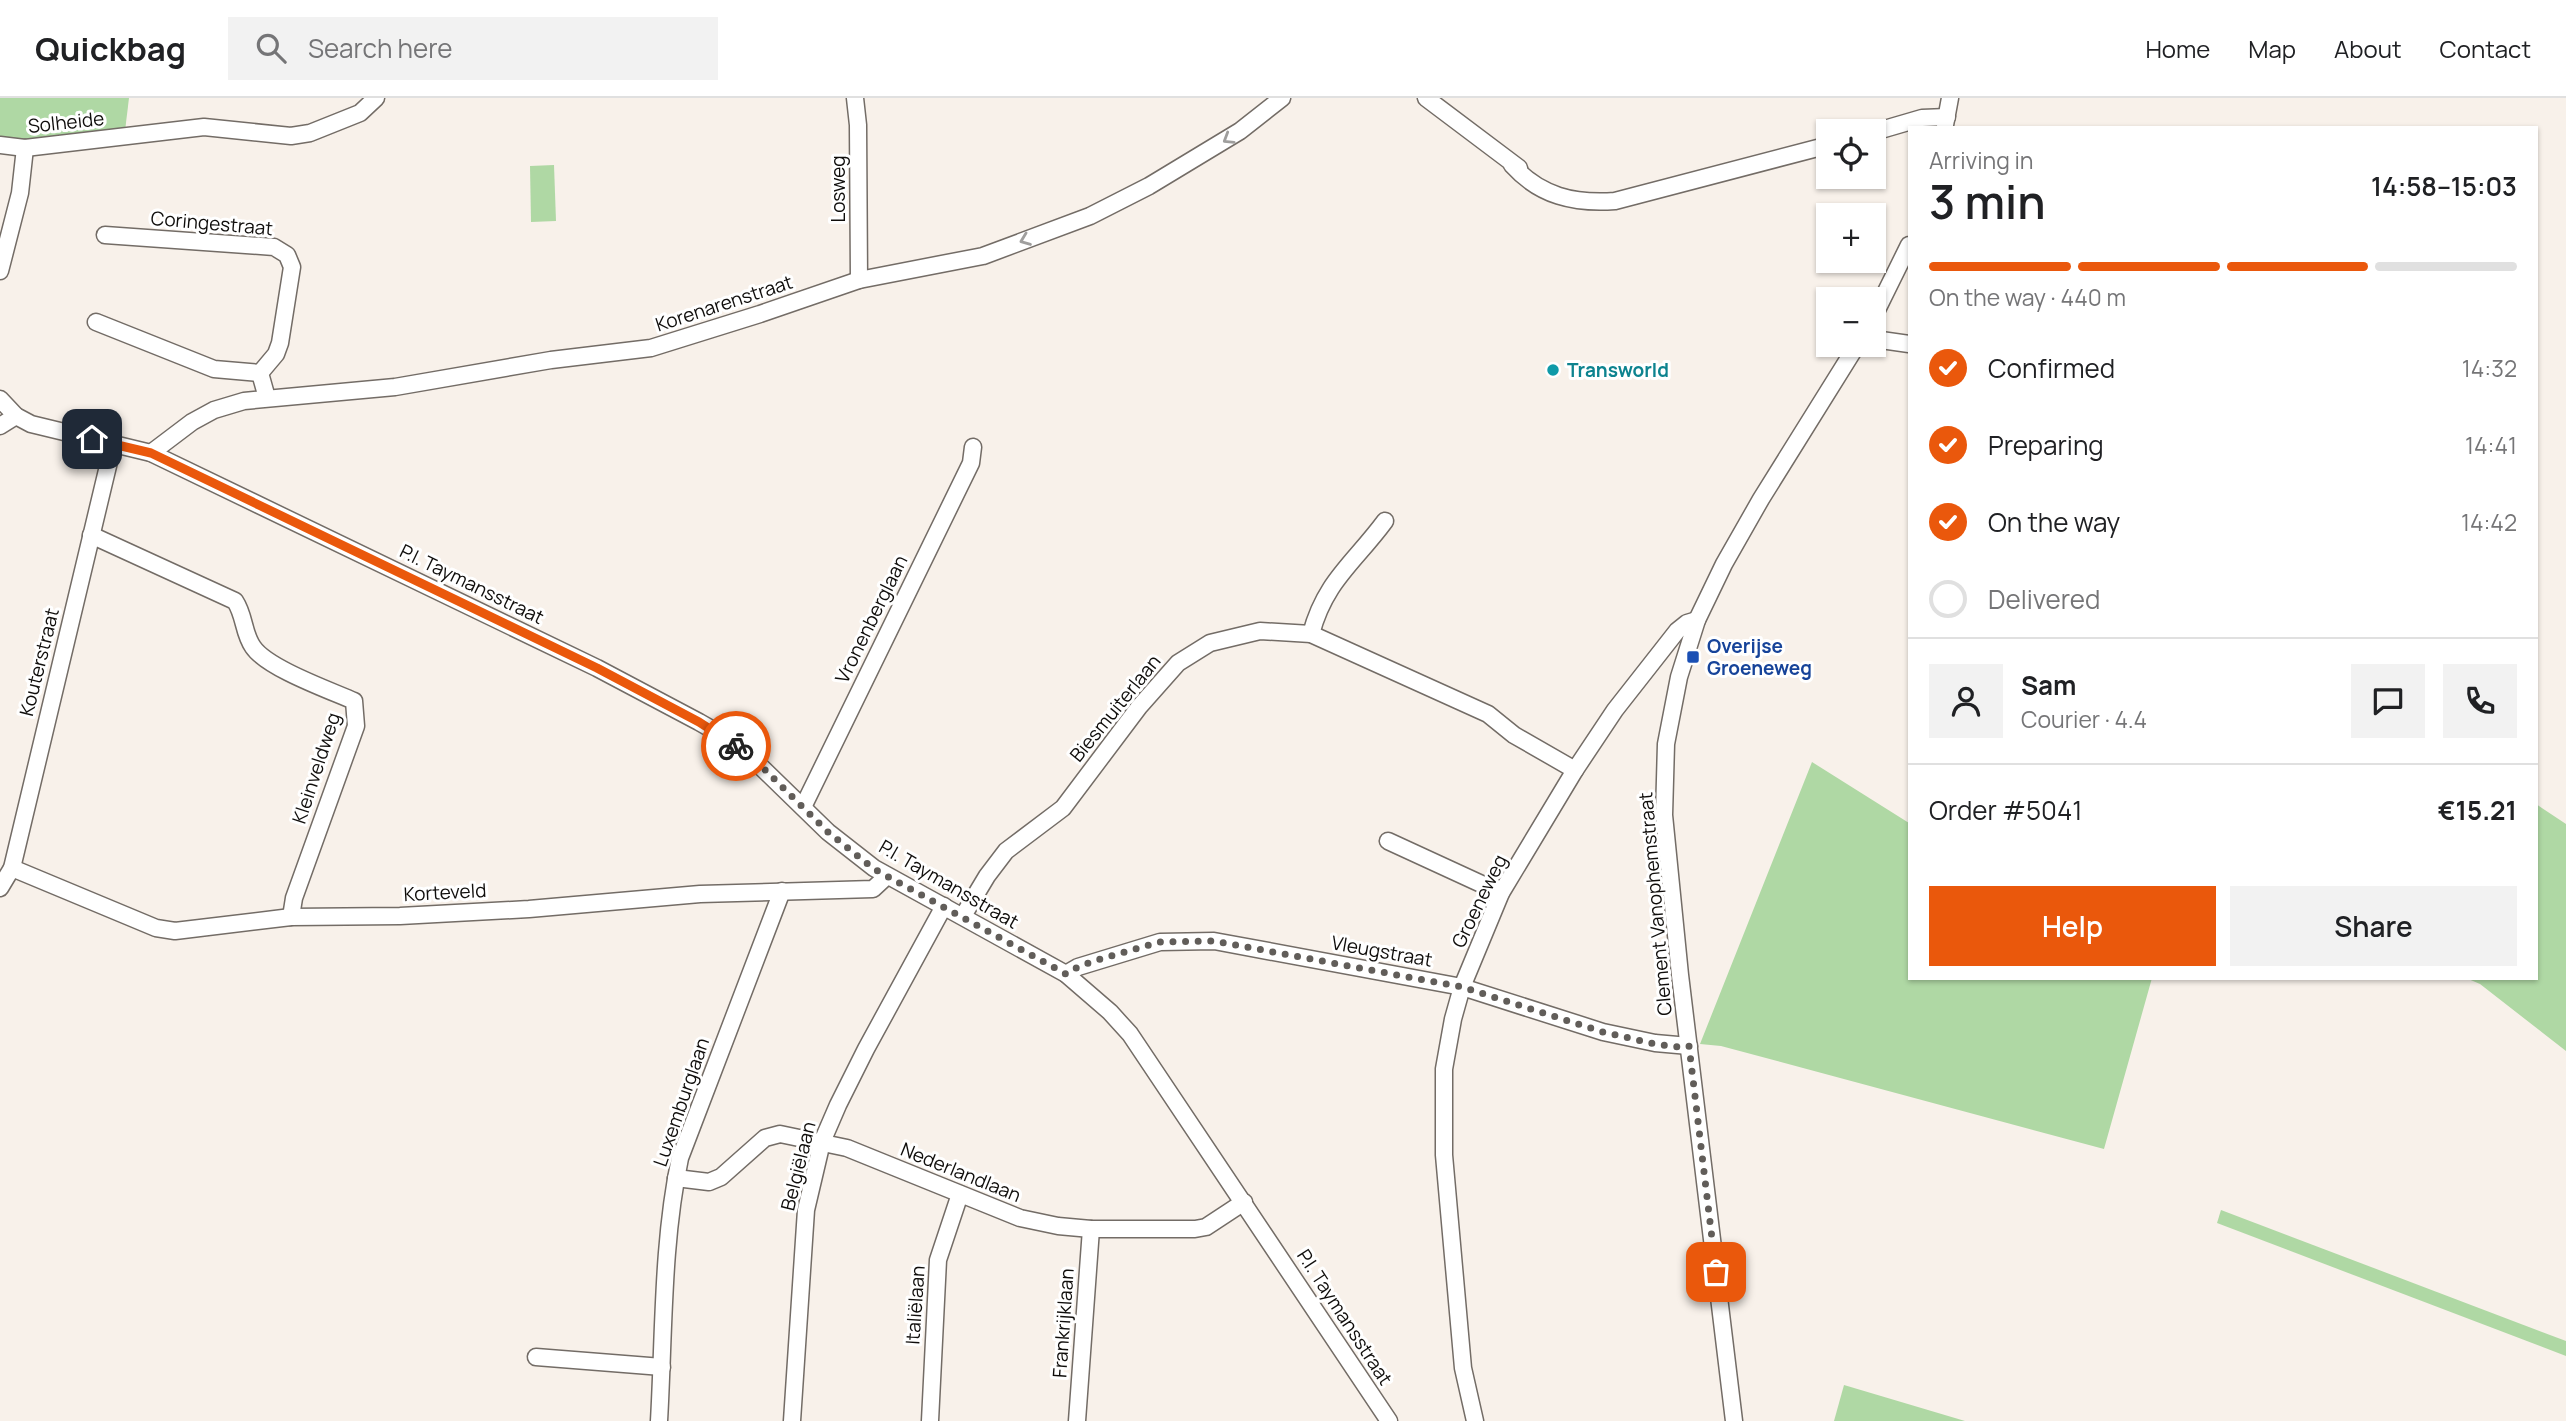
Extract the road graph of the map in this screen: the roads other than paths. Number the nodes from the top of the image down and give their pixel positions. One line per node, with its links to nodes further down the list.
1 (376, 98): 9 (street, Solheide)
2 (855, 98): 14 (street, Losweg)
3 (1282, 98): 14 (street, Korenarenstraat, one-way to 14)
4 (1426, 98): 10 (street)
5 (1950, 98): 6 (street)
6 (1946, 123): 7 (street)
7 (1886, 128)
8 (0, 145): 9 (street, Solheide)
9 (25, 148): 13 (street)
10 (1816, 148)
11 (105, 235): 20 (street, Coringestraat)
12 (1908, 247): 15 (street)
13 (0, 271)
14 (859, 280): 21 (street, Korenarenstraat)
15 (1886, 292)
16 (96, 321): 20 (street)
17 (1886, 341): 18 (street)
18 (1908, 344)
19 (1850, 357): 30 (street, Clement Vanophemstraat)
20 (260, 373): 21 (street)
21 (267, 398): 27 (street, Korenarenstraat)
22 (1, 401): 23 (street, P.I. Taymansstraat)
23 (16, 416): 24 (street); 25 (street, P.I. Taymansstraat)
24 (0, 426)
25 (113, 444): 27 (street, P.I. Taymansstraat); 29 (street, Kouterstraat)
26 (973, 447): 33 (street, Vronenberglaan)
27 (151, 453): 33 (street, P.I. Taymansstraat)
28 (1385, 521): 31 (street)
29 (91, 535): 35 (street, Kouterstraat); 42 (street, Kleinveldweg)
30 (1697, 620): 32 (street, Groeneweg); 45 (street, Clement Vanophemstraat)
31 (1311, 634): 32 (street, Biesmuiterlaan); 41 (street, Biesmuiterlaan)
32 (1574, 770): 39 (street, Groeneweg)
33 (803, 807): 36 (street, P.I. Taymansstraat)
34 (1388, 841): 39 (street)
35 (12, 867): 37 (street, Kouterstraat); 42 (street, Korteveld)
36 (887, 876): 38 (street, Korteveld); 40 (street, P.I. Taymansstraat)
37 (0, 888)
38 (782, 891): 42 (street, Korteveld); 47 (street, Luxemburglaan)
39 (1501, 893): 44 (street, Groeneweg)
40 (944, 906): 41 (street, P.I. Taymansstraat); 46 (street, Belgiëlaan)
41 (962, 916): 43 (street, P.I. Taymansstraat)
42 (291, 917)
43 (1066, 974): 44 (street, Vleugstraat); 49 (street, P.I. Taymansstraat)
44 (1462, 987): 45 (street, Vleugstraat); 58 (street, Groeneweg)
45 (1689, 1046): 59 (street, Clement Vanophemstraat)
46 (822, 1142): 47 (street, Nederlandlaan); 48 (street, Nederlandlaan); 54 (street, Belgiëlaan)
47 (676, 1178): 52 (street, Luxemburglaan)
48 (960, 1194): 50 (street, Nederlandlaan); 55 (street, Italiëlaan)
49 (1244, 1202): 50 (street, Nederlandlaan); 57 (street, P.I. Taymansstraat)
50 (1091, 1229): 56 (street, Frankrijklaan)
51 (536, 1357): 52 (street)
52 (662, 1367): 53 (street, Luxemburglaan)
53 (659, 1421)
54 (792, 1421)
55 (930, 1421)
56 (1077, 1421)
57 (1389, 1421)
58 (1475, 1421)
59 (1734, 1421)

